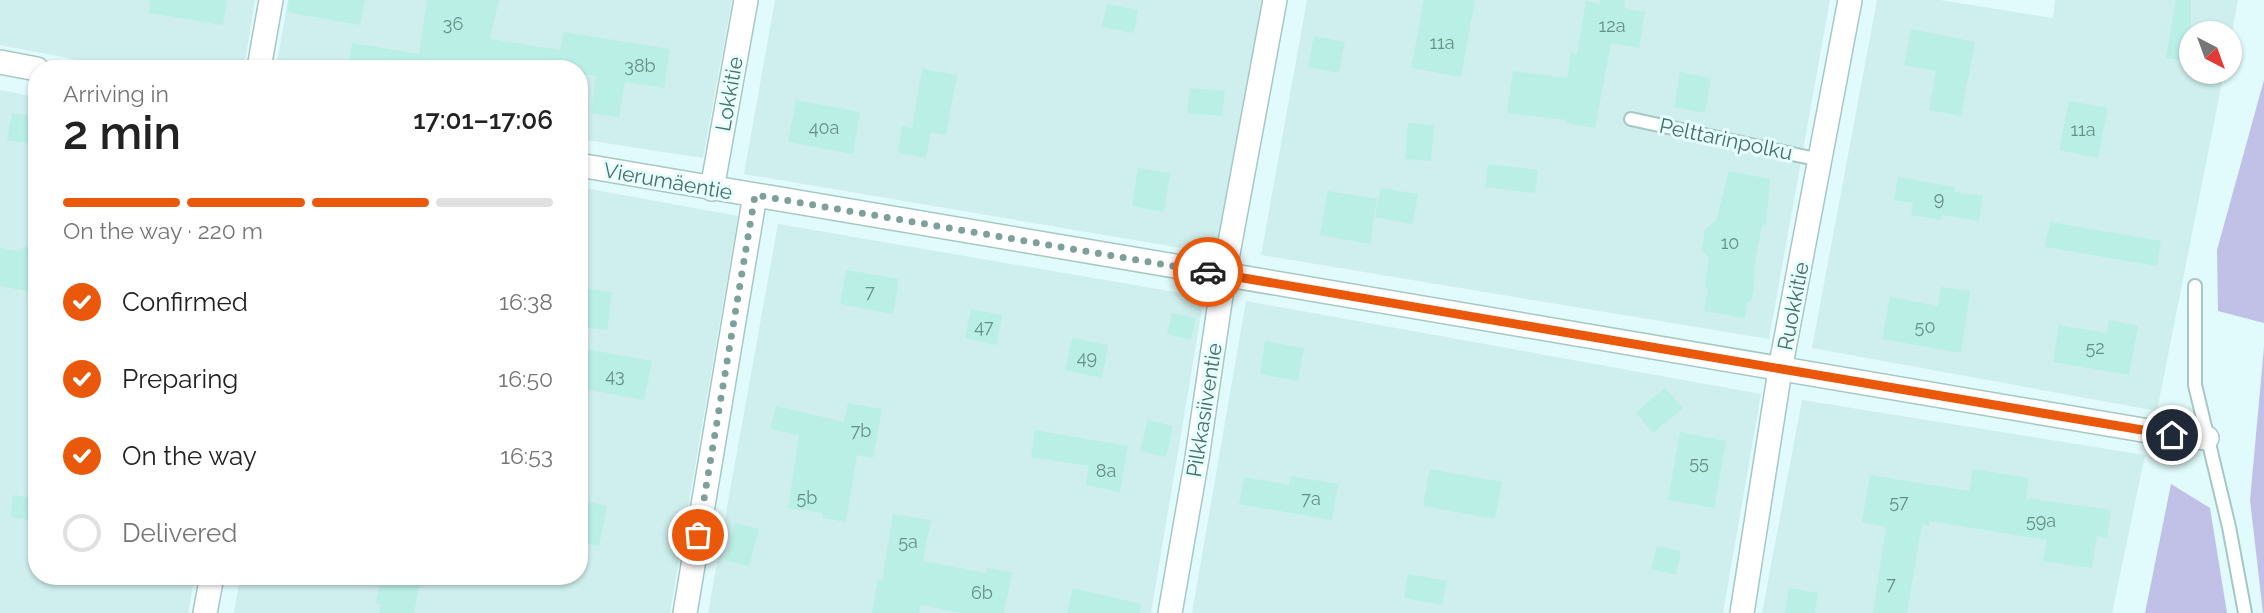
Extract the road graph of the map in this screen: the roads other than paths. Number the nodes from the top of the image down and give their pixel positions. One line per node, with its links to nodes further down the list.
1 (271, 0): 5 (street)
2 (746, 0): 11 (street, Lokkitie)
3 (1275, 0): 13 (street, Pilkkasiiventie)
4 (1850, 0): 9 (street, Ruokkitie)
5 (260, 60)
6 (0, 62): 7 (street)
7 (28, 67)
8 (1631, 119): 9 (lane, Pelttarinpolku)
9 (1820, 160): 15 (street, Ruokkitie)
10 (588, 167): 11 (street, Vierumäentie)
11 (712, 189): 12 (street, Vierumäentie)
12 (755, 195): 13 (street, Vierumäentie); 19 (street)
13 (1224, 275): 15 (street, Vierumäentie); 20 (street, Pilkkasiiventie)
14 (2195, 286): 16 (lane)
15 (1780, 370): 16 (street, Vierumäentie); 21 (street, Ruokkitie)
16 (2207, 438): 22 (lane)
17 (210, 585): 18 (street)
18 (205, 613)
19 (685, 613)
20 (1170, 613)
21 (1742, 613)
22 (2245, 613)

